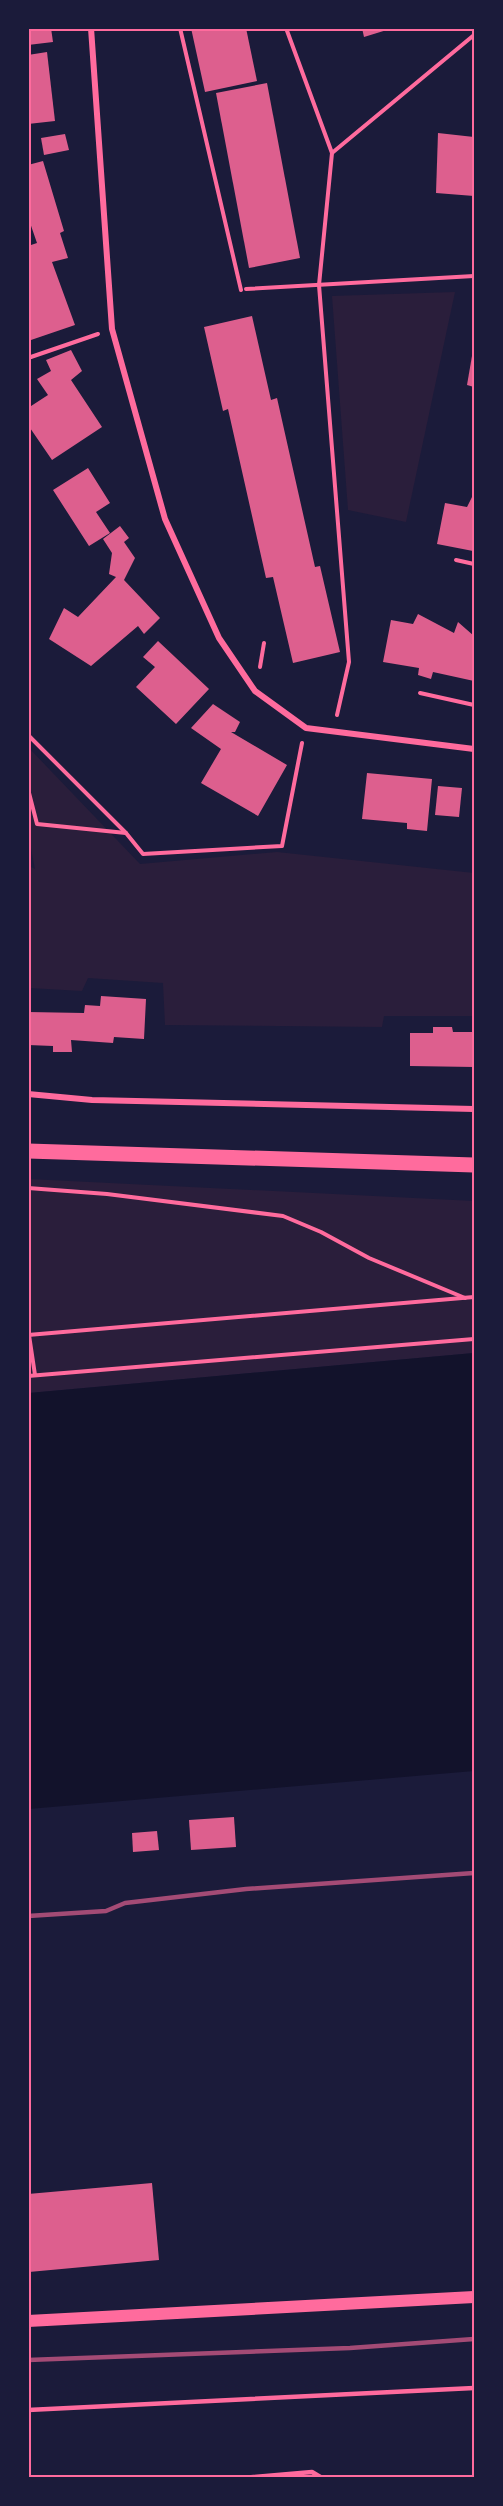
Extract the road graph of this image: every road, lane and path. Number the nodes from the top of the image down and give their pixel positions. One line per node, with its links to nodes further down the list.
1 (91, 28): 8 (street)
2 (180, 28): 7 (path)
3 (286, 28): 5 (path)
4 (474, 35): 5 (path)
5 (332, 153): 7 (path)
6 (474, 276): 7 (path)
7 (319, 285): 15 (path)
8 (112, 328): 9 (path); 14 (street)
9 (28, 358)
10 (456, 560): 11 (path)
11 (474, 564)
12 (420, 693): 13 (path)
13 (474, 705)
14 (306, 728): 15 (street); 19 (path)
15 (333, 733): 17 (street)
16 (28, 735): 19 (path)
17 (474, 749)
18 (28, 789): 19 (path)
19 (126, 833)
20 (28, 1094): 21 (street)
21 (474, 1109)
22 (28, 1151): 23 (main road)
23 (474, 1165)
24 (28, 1188): 26 (path)
25 (474, 1297): 26 (path)
26 (465, 1298): 27 (path)
27 (29, 1335): 29 (path)
28 (474, 1339): 29 (path)
29 (35, 1375): 30 (path)
30 (28, 1376)
31 (474, 2297): 32 (main road)
32 (28, 2321)
33 (474, 2388): 34 (lane)
34 (28, 2410)
35 (243, 2478): 36 (lane)
36 (321, 2478)

